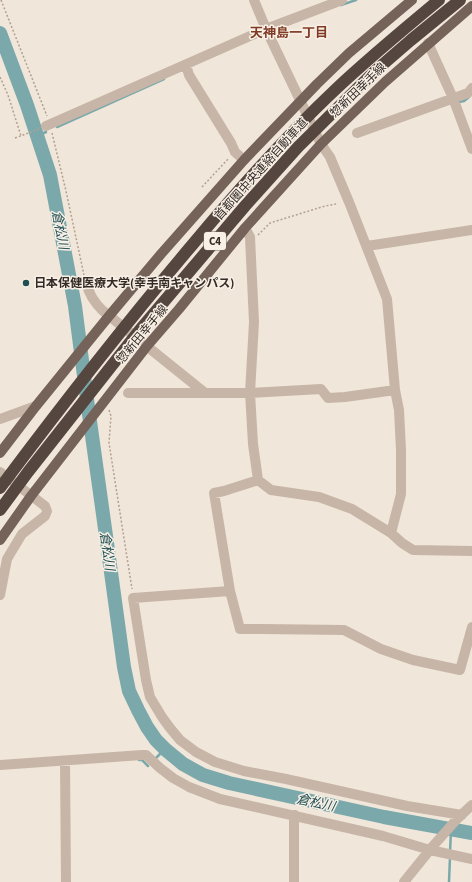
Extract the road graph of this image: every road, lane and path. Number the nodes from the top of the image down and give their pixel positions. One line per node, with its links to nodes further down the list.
1 (1, 0): 15 (path)
2 (254, 0): 8 (street)
3 (342, 0): 8 (street)
4 (412, 0): 14 (main road)
5 (439, 0): 42 (highway, 首都圏中央連絡自動車道 / C4, bridge)
6 (460, 0): 44 (highway, 首都圏中央連絡自動車道 / C4, bridge)
7 (472, 6): 9 (main road, 惣新田幸手線)
8 (266, 29): 10 (street); 14 (street)
9 (428, 43): 13 (street); 19 (main road, 惣新田幸手線)
10 (186, 65): 15 (street); 21 (street)
11 (0, 77): 17 (path)
12 (472, 88): 13 (street)
13 (453, 98): 16 (street); 20 (street)
14 (301, 100): 19 (street); 22 (main road)
15 (48, 125): 17 (path); 29 (path)
16 (356, 133)
17 (21, 136): 18 (path)
18 (15, 138)
19 (321, 144): 25 (main road, 惣新田幸手線); 28 (street)
20 (472, 149)
21 (235, 152): 22 (street); 23 (path)
22 (244, 160): 30 (main road)
23 (202, 187)
24 (336, 204): 27 (path)
25 (245, 228): 27 (street); 31 (main road, 惣新田幸手線)
26 (472, 230): 28 (street)
27 (250, 241): 35 (street)
28 (367, 246): 32 (street)
29 (86, 283): 30 (street)
30 (109, 316): 31 (street); 37 (main road)
31 (147, 346): 34 (street); 36 (main road, 惣新田幸手線)
32 (394, 390): 35 (street); 45 (street)
33 (128, 393): 34 (street)
34 (205, 393): 35 (street)
35 (250, 393): 41 (street)
36 (103, 403): 43 (main road, 惣新田幸手線); 50 (path)
37 (36, 406): 38 (street); 39 (main road)
38 (0, 419)
39 (0, 453)
40 (0, 472): 43 (street)
41 (258, 480): 45 (street); 48 (street)
42 (0, 488)
43 (31, 496): 46 (main road, 惣新田幸手線); 49 (street)
44 (0, 510)
45 (390, 533): 47 (street)
46 (0, 540)
47 (472, 552)
48 (230, 591): 50 (street); 51 (street)
49 (0, 594)
50 (133, 598): 56 (street)
51 (472, 627)
52 (65, 761): 53 (street); 55 (street); 59 (street)
53 (0, 765)
54 (472, 805): 56 (street)
55 (295, 815): 57 (street); 60 (street)
56 (459, 817): 57 (street)
57 (432, 848): 58 (street); 61 (street)
58 (472, 859)
59 (66, 882)
60 (294, 882)
61 (404, 882)

